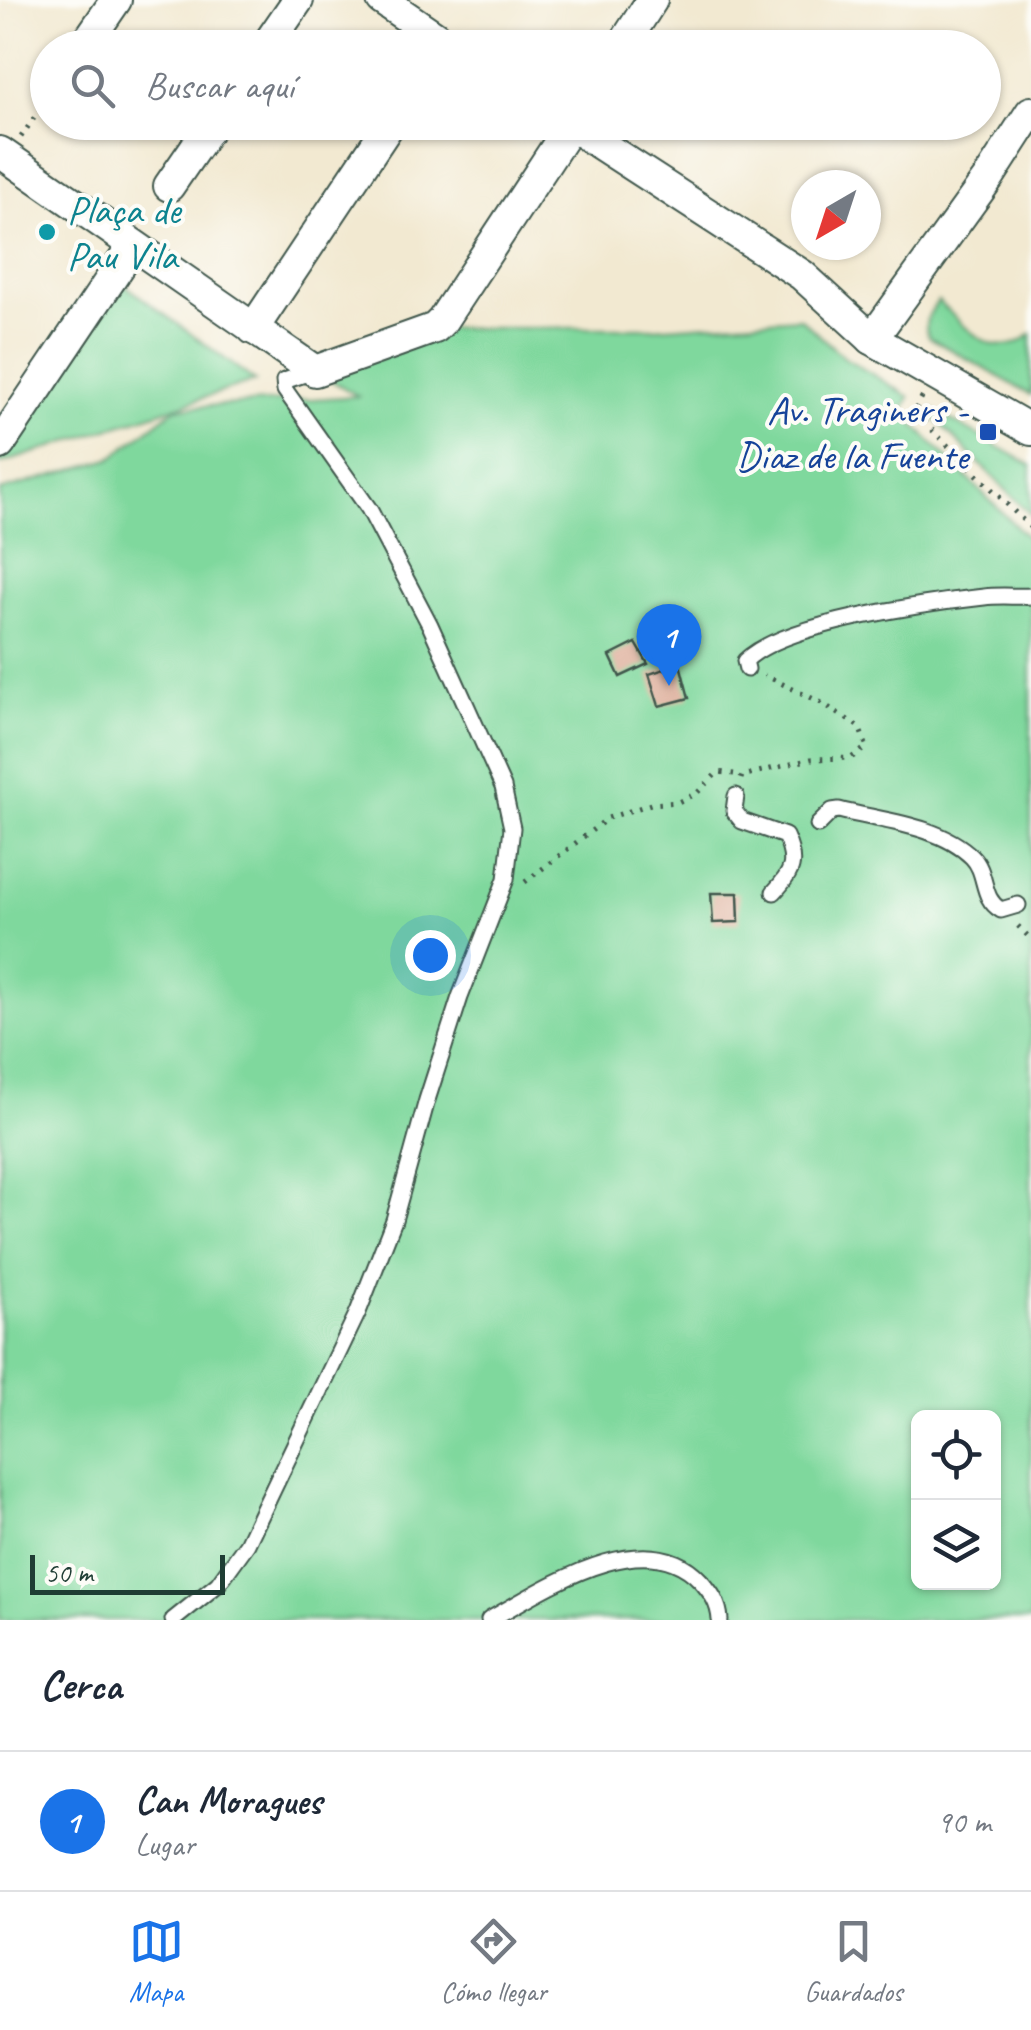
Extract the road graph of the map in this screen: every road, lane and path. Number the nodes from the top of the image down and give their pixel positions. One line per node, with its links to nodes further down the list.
1 (116, 0): 5 (street)
2 (298, 0): 6 (street)
3 (382, 0): 7 (street)
4 (652, 0): 8 (street)
5 (95, 30)
6 (277, 30)
7 (424, 30)
8 (633, 30)
9 (1031, 112): 19 (street)
10 (30, 122): 15 (path)
11 (201, 140): 16 (street)
12 (379, 140): 18 (street)
13 (559, 140): 20 (street)
14 (595, 140): 19 (street)
15 (6, 155): 17 (street)
16 (169, 186)
17 (133, 246): 18 (street); 23 (street)
18 (253, 328): 20 (street)
19 (872, 339): 21 (street)
20 (315, 371): 31 (lane)
21 (934, 376): 22 (street); 24 (path)
22 (1031, 430)
23 (0, 444)
24 (1031, 528)
25 (1031, 596): 26 (lane)
26 (747, 669): 27 (path)
27 (742, 776): 28 (path); 31 (path)
28 (736, 796): 30 (lane)
29 (818, 825): 32 (lane)
30 (774, 892)
31 (500, 896): 33 (lane)
32 (1018, 904)
33 (173, 1620)
34 (489, 1620): 35 (lane)
35 (720, 1620)

